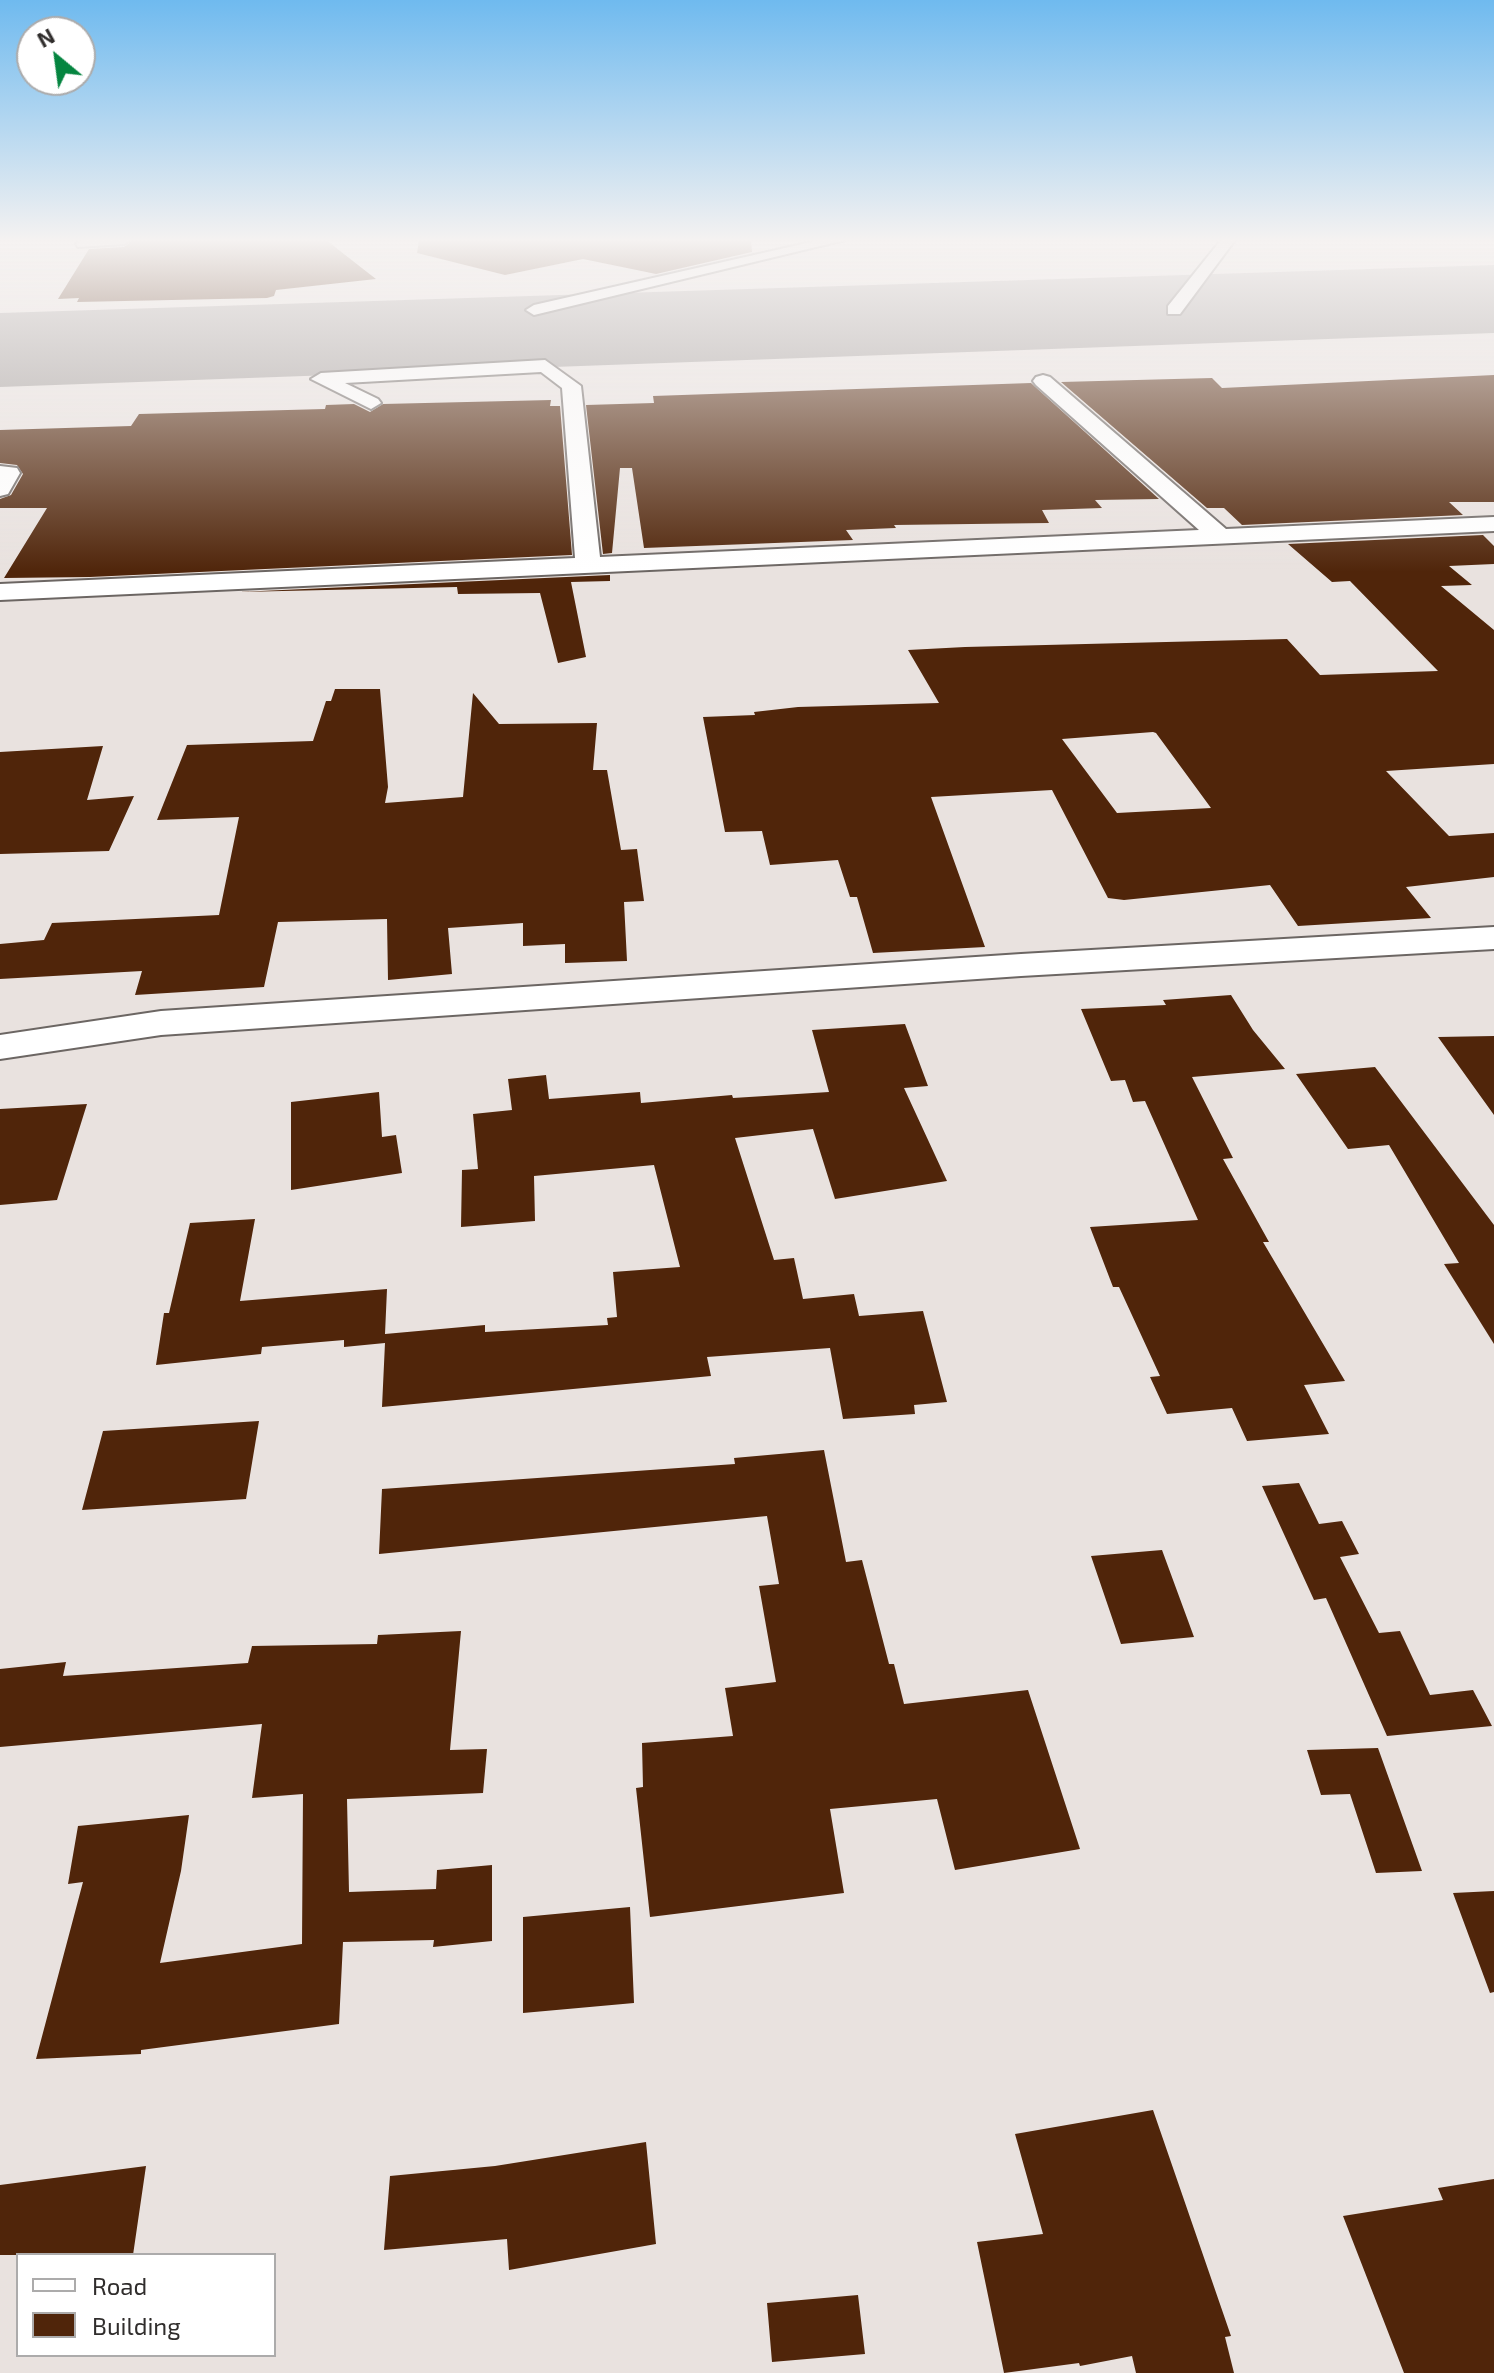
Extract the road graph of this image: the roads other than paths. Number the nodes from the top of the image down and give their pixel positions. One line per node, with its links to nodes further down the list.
1 (1043, 381): 6 (street)
2 (371, 403): 7 (street)
3 (0, 473): 4 (street)
4 (0, 489)
5 (1494, 524): 6 (street)
6 (1220, 536): 7 (street)
7 (588, 564): 8 (street)
8 (0, 592)
9 (1494, 938): 10 (street)
10 (0, 1047)

